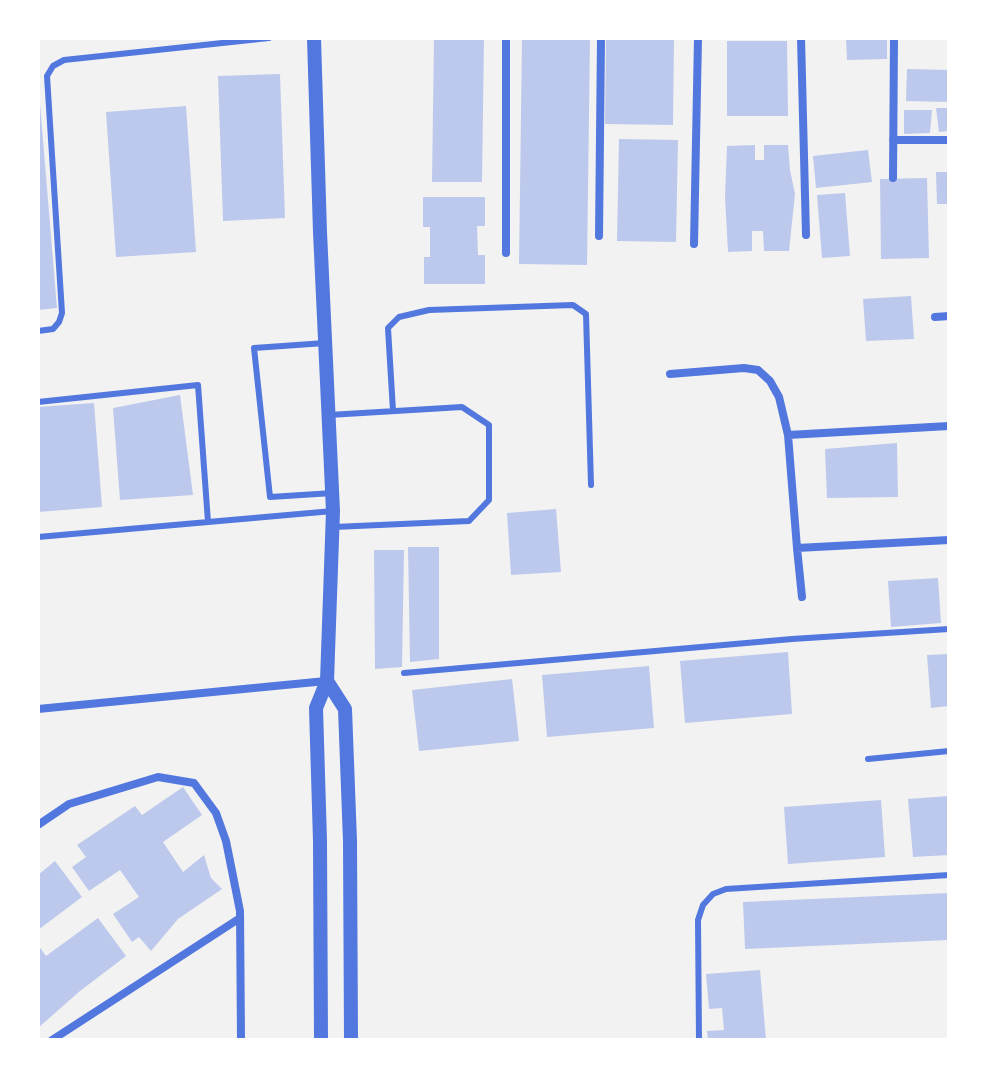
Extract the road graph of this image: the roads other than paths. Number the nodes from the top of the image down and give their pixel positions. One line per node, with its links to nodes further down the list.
1 (269, 38): 17 (lane)
2 (314, 38): 18 (street)
3 (506, 38): 14 (street)
4 (601, 38): 12 (street)
5 (698, 38): 13 (street)
6 (801, 38): 11 (street)
7 (894, 38): 8 (street)
8 (893, 140): 9 (street); 10 (street)
9 (949, 140)
10 (893, 178)
11 (806, 235)
12 (599, 236)
13 (694, 244)
14 (506, 253)
15 (949, 316): 16 (street)
16 (935, 317)
17 (38, 331)
18 (325, 343): 22 (street); 26 (lane)
19 (670, 374): 24 (street)
20 (38, 402): 28 (lane)
21 (393, 411): 22 (lane); 25 (lane); 29 (lane)
22 (329, 415): 26 (street)
23 (949, 426): 24 (street)
24 (788, 435): 32 (street)
25 (591, 485)
26 (333, 493): 27 (street)
27 (333, 511): 28 (lane); 29 (street)
28 (208, 522): 30 (lane)
29 (333, 527): 36 (street)
30 (38, 537)
31 (949, 540): 32 (street)
32 (797, 548): 33 (street)
33 (802, 597)
34 (949, 629): 35 (lane)
35 (404, 673)
36 (327, 681): 37 (street); 41 (street); 42 (street)
37 (38, 709)
38 (949, 751): 39 (lane)
39 (868, 759)
40 (38, 825): 44 (street)
41 (320, 841): 42 (street); 47 (street)
42 (350, 841): 48 (street)
43 (949, 875): 49 (lane)
44 (240, 918): 45 (street); 46 (street)
45 (52, 1040)
46 (241, 1040)
47 (321, 1040)
48 (351, 1040)
49 (699, 1040)

